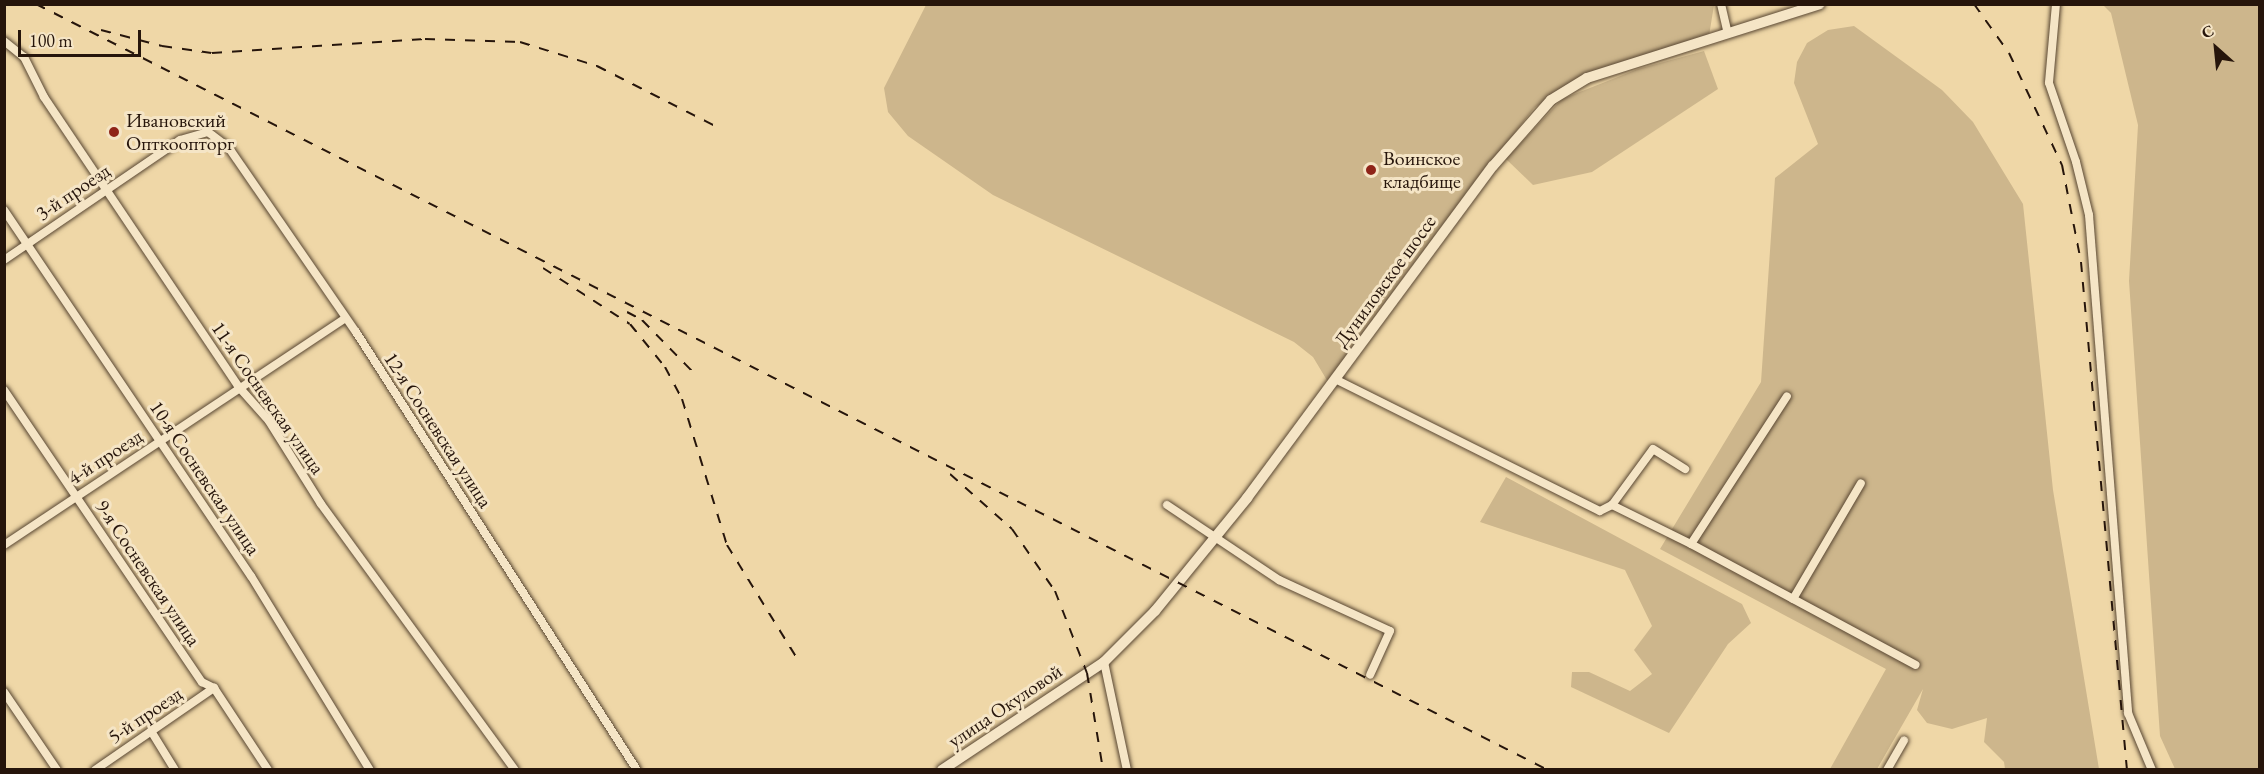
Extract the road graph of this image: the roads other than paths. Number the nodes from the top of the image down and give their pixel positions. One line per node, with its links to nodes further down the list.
1 (1721, 4): 4 (street)
2 (1820, 4): 4 (street, Дуниловское шоссе)
3 (2056, 4): 46 (street)
4 (1727, 31): 14 (street, Дуниловское шоссе)
5 (4, 42): 6 (street, 11-я Сосневская улица)
6 (16, 50): 7 (street); 9 (street, 11-я Сосневская улица)
7 (4, 57)
8 (192, 136): 9 (street, 3-й проезд); 13 (street, 12-я Сосневская улица)
9 (105, 190): 11 (street, 3-й проезд); 15 (street, 11-я Сосневская улица)
10 (4, 210): 11 (street, 10-я Сосневская улица)
11 (26, 243): 12 (street, 3-й проезд); 18 (street, 10-я Сосневская улица)
12 (4, 260)
13 (344, 320): 15 (street, 4-й проезд); 42 (street, 12-я Сосневская улица)
14 (1335, 379): 23 (street); 24 (street, Дуниловское шоссе)
15 (238, 386): 18 (street, 4-й проезд); 41 (street, 11-я Сосневская улица)
16 (4, 390): 21 (street, 9-я Сосневская улица)
17 (1787, 396): 25 (street)
18 (160, 441): 21 (street, 4-й проезд); 40 (street, 10-я Сосневская улица)
19 (1685, 469): 23 (street)
20 (1861, 483): 27 (street)
21 (76, 496): 26 (street, 4-й проезд); 32 (street, 9-я Сосневская улица)
22 (1167, 505): 24 (street)
23 (1612, 505): 25 (street)
24 (1216, 536): 28 (street, Дуниловское шоссе); 31 (street)
25 (1691, 544): 27 (street)
26 (4, 545)
27 (1793, 599): 29 (street)
28 (1104, 662): 30 (street, Дуниловское шоссе); 44 (street)
29 (1916, 665)
30 (1087, 673): 43 (street, улица Окуловой)
31 (1370, 675)
32 (214, 688): 34 (street, 5-й проезд); 39 (street, 9-я Сосневская улица)
33 (4, 692): 36 (street)
34 (151, 731): 37 (street, 5-й проезд); 38 (street)
35 (1904, 740): 45 (street)
36 (57, 770)
37 (95, 770)
38 (175, 770)
39 (268, 770)
40 (370, 770)
41 (514, 770)
42 (637, 770)
43 (942, 770)
44 (1128, 770)
45 (1887, 770)
46 (2152, 770)

